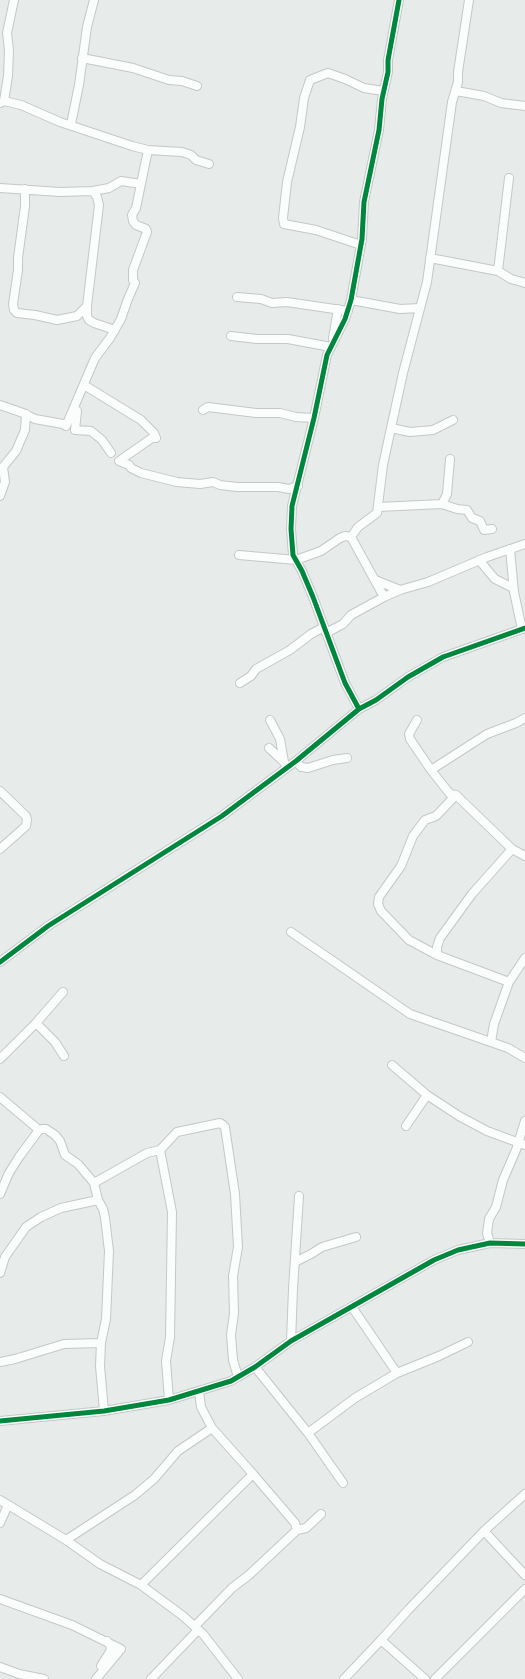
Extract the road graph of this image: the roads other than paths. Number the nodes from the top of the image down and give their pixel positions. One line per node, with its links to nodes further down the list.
1 (14, 0): 5 (street)
2 (94, 0): 6 (street)
3 (399, 0): 8 (street)
4 (469, 0): 9 (street)
5 (3, 33): 10 (street)
6 (82, 58): 7 (street); 12 (street)
7 (197, 86)
8 (383, 91): 20 (street); 20 (street)
9 (456, 91): 11 (street); 21 (street)
10 (2, 102): 12 (street)
11 (525, 106)
12 (71, 124): 13 (street)
13 (148, 150): 14 (street); 16 (street)
14 (209, 164)
15 (509, 178): 22 (street)
16 (141, 184): 19 (street); 30 (street)
17 (0, 188): 18 (street)
18 (25, 189): 19 (street); 26 (street)
19 (93, 191): 26 (street)
20 (361, 245): 25 (street)
21 (430, 258): 22 (street); 27 (street)
22 (498, 271): 23 (street)
23 (525, 283)
24 (237, 297): 28 (street)
25 (351, 300): 27 (street); 29 (street)
26 (87, 306): 30 (street)
27 (420, 308): 39 (street)
28 (338, 310): 29 (street); 32 (street)
29 (348, 311): 32 (street)
30 (115, 330): 33 (street)
31 (231, 336): 32 (street)
32 (332, 345): 37 (street)
33 (86, 388): 36 (street); 40 (street); 43 (street)
34 (0, 405): 36 (street)
35 (203, 410): 37 (street)
36 (26, 414): 44 (street)
37 (314, 418): 42 (street)
38 (453, 420): 39 (street)
39 (392, 428): 47 (street)
40 (111, 453)
41 (450, 459): 46 (street)
42 (298, 486): 43 (street); 45 (street)
43 (289, 489): 45 (street)
44 (0, 496)
45 (293, 499): 53 (street)
46 (442, 504): 47 (street); 48 (street)
47 (378, 507): 49 (street)
48 (492, 529)
49 (351, 537): 53 (street); 55 (street)
50 (525, 544): 51 (street)
51 (510, 549): 54 (street); 56 (street)
52 (239, 555): 53 (street)
53 (296, 560): 60 (street)
54 (479, 560): 56 (street); 57 (street)
55 (375, 580): 57 (street); 58 (street)
56 (513, 588): 59 (street)
57 (400, 590): 58 (street)
58 (384, 597): 60 (street)
59 (523, 628): 62 (street)
60 (325, 630): 61 (street); 62 (street)
61 (240, 683)
62 (359, 709): 68 (street)
63 (525, 718): 69 (street)
64 (270, 720): 68 (street)
65 (417, 720): 69 (street)
66 (269, 748): 68 (street)
67 (347, 758): 68 (street)
68 (289, 763): 78 (street)
69 (431, 770): 71 (street)
70 (0, 791): 72 (street)
71 (456, 795): 73 (street); 76 (street)
72 (0, 849)
73 (512, 849): 74 (street); 76 (street)
74 (525, 856)
75 (291, 932): 82 (street)
76 (437, 955): 79 (street)
77 (525, 958): 79 (street)
78 (0, 962)
79 (509, 982): 82 (street)
80 (63, 992): 81 (street)
81 (36, 1023): 83 (street); 85 (street)
82 (491, 1042): 84 (street)
83 (64, 1056)
84 (525, 1058)
85 (0, 1059)
86 (392, 1065): 87 (street)
87 (427, 1095): 90 (street); 92 (street)
88 (0, 1096): 91 (street)
89 (525, 1122): 92 (street)
90 (406, 1126)
91 (39, 1130): 94 (street); 95 (street)
92 (522, 1144): 99 (street)
93 (160, 1150): 94 (street); 110 (street); 112 (street)
94 (94, 1183): 97 (street)
95 (0, 1194)
96 (299, 1196): 101 (street)
97 (98, 1200): 102 (street); 106 (street)
98 (356, 1237): 101 (street)
99 (490, 1243): 100 (street); 103 (street)
100 (525, 1243)
101 (295, 1262): 104 (street)
102 (0, 1273)
103 (352, 1307): 104 (street); 109 (street)
104 (291, 1341): 108 (street)
105 (468, 1342): 109 (street)
106 (101, 1343): 107 (street); 113 (street)
107 (0, 1362)
108 (255, 1367): 110 (street); 116 (street)
109 (397, 1373): 116 (street)
110 (238, 1377): 111 (street)
111 (198, 1392): 112 (street); 115 (street)
112 (168, 1400): 113 (street)
113 (104, 1412): 114 (street)
114 (0, 1421)
115 (212, 1428): 117 (street); 126 (street)
116 (308, 1433): 118 (street)
117 (253, 1474): 124 (street); 128 (street)
118 (343, 1483)
119 (525, 1494): 125 (street)
120 (0, 1500): 121 (street)
121 (8, 1504): 123 (street); 126 (street)
122 (320, 1514): 124 (street)
123 (0, 1522)
124 (297, 1530): 131 (street)
125 (484, 1531): 127 (street); 132 (street)
126 (66, 1540): 128 (street)
127 (525, 1575)
128 (141, 1585): 131 (street)
129 (525, 1588): 140 (street)
130 (0, 1599): 135 (street)
131 (196, 1628): 136 (street); 137 (street)
132 (381, 1640): 138 (street); 139 (street)
133 (0, 1667): 134 (street)
134 (44, 1679)
135 (95, 1679)
136 (151, 1679)
137 (238, 1679)
138 (344, 1679)
139 (425, 1679)
140 (435, 1679)

